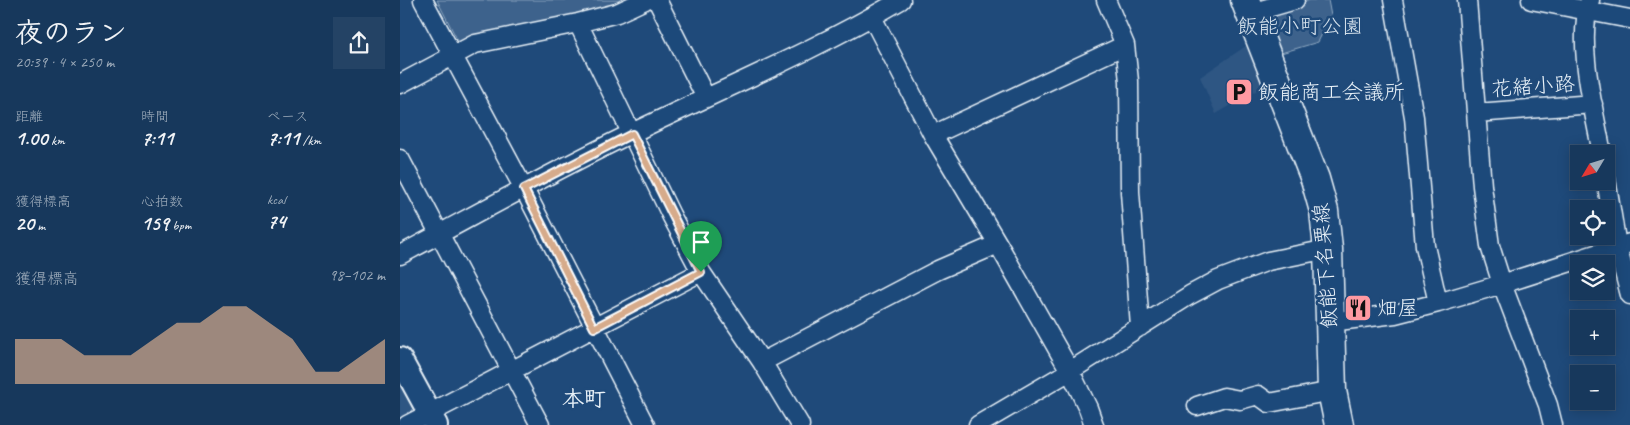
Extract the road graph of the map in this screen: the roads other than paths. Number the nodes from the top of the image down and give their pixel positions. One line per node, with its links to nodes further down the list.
1 (423, 0): 16 (street)
2 (645, 0): 14 (street)
3 (657, 0): 18 (street)
4 (901, 0): 12 (street)
5 (1106, 0): 15 (street)
6 (1296, 0): 11 (street)
7 (1393, 0): 35 (street)
8 (1467, 0): 20 (street)
9 (1531, 0): 10 (street)
10 (1588, 6): 13 (street); 19 (street)
11 (1248, 7): 30 (main road, 飯能下名栗線)
12 (872, 17): 18 (street); 22 (street)
13 (1630, 19)
14 (578, 23): 16 (street); 21 (street)
15 (1125, 45): 22 (street); 38 (street)
16 (454, 56): 17 (street); 25 (street)
17 (400, 84)
18 (706, 98): 21 (street)
19 (1593, 104): 20 (street, 花緒小路); 23 (street)
20 (1476, 113): 33 (street)
21 (632, 134): 25 (street); 32 (street)
22 (934, 135): 28 (street)
23 (1600, 145)
24 (400, 159): 27 (street)
25 (524, 189): 27 (street); 37 (street)
26 (1609, 190): 29 (street)
27 (440, 234): 31 (street); 41 (street)
28 (998, 244): 40 (street); 42 (street)
29 (1624, 245): 33 (street); 34 (street)
30 (1328, 249): 36 (main road, 飯能下名栗線); 38 (street)
31 (400, 256)
32 (701, 272): 37 (street); 40 (street)
33 (1502, 284): 35 (street); 53 (street)
34 (1630, 295)
35 (1438, 303): 36 (street)
36 (1330, 322): 43 (main road, 飯能下名栗線)
37 (594, 328): 41 (street); 48 (street)
38 (1140, 328): 42 (street)
39 (400, 359): 45 (street)
40 (762, 362): 49 (street)
41 (512, 371): 45 (street); 47 (street)
42 (1070, 371): 50 (street); 51 (street)
43 (1332, 391): 44 (street); 52 (main road, 飯能下名栗線)
44 (1196, 406)
45 (433, 419): 46 (street)
46 (408, 425)
47 (540, 425)
48 (645, 425)
49 (800, 425)
50 (978, 425)
51 (1094, 425)
52 (1339, 425)
53 (1553, 425)

